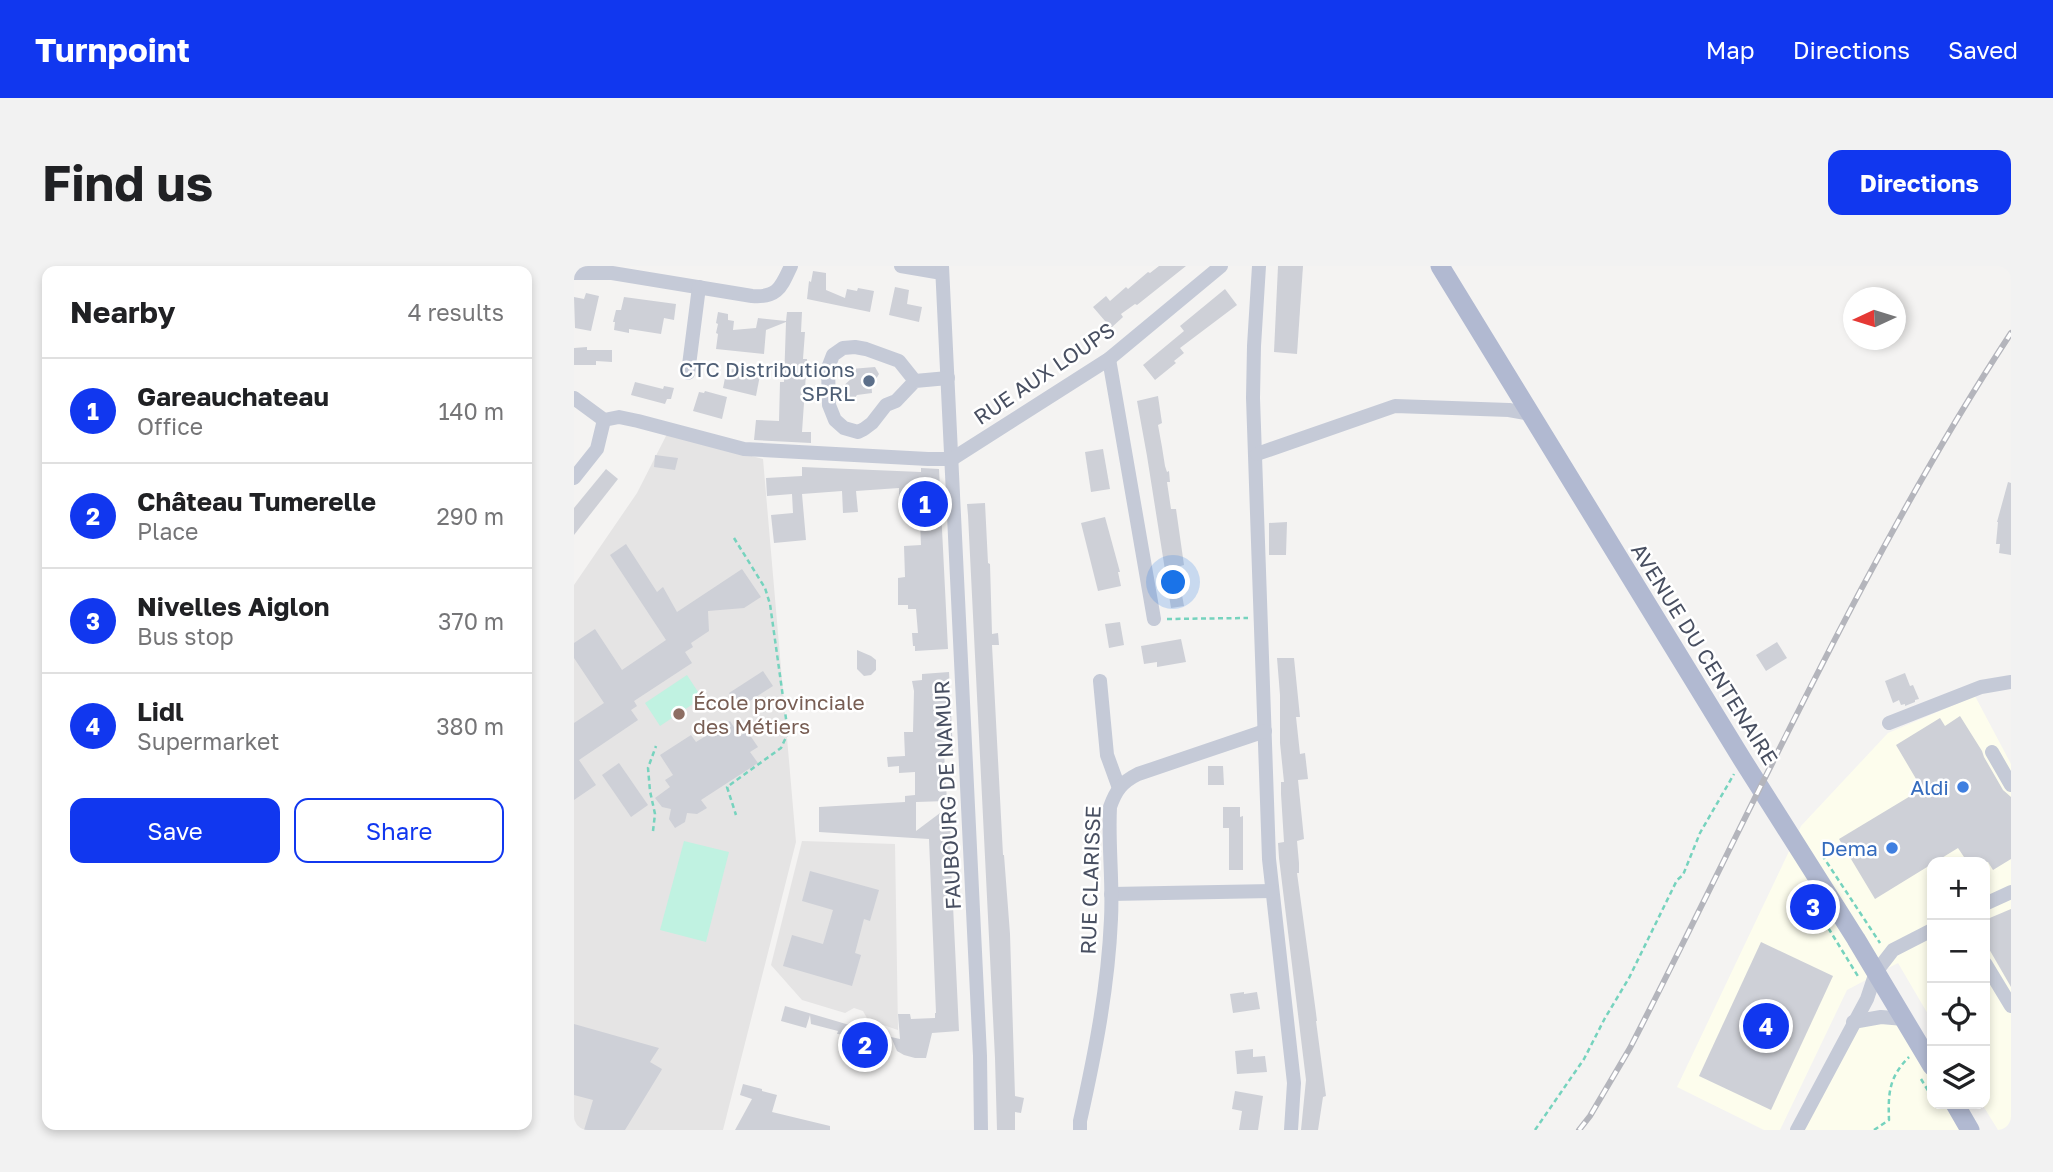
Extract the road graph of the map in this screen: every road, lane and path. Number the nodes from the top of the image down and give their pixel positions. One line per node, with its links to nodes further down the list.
1 (791, 266): 8 (street)
2 (901, 266): 6 (street)
3 (1221, 266): 9 (street, RUE AUX LOUPS)
4 (1259, 266): 16 (street)
5 (1440, 266): 14 (main road, AVENUE DU CENTENAIRE)
6 (942, 270): 11 (street, FAUBOURG DE NAMUR)
7 (574, 273): 8 (street)
8 (699, 287): 10 (street)
9 (1109, 359): 17 (street, RUE AUX LOUPS); 21 (street)
10 (688, 373)
11 (948, 378): 12 (street); 17 (street, FAUBOURG DE NAMUR)
12 (915, 381): 12 (street)
13 (574, 398): 15 (street)
14 (1530, 414): 16 (street); 28 (main road, AVENUE DU CENTENAIRE)
15 (604, 420): 17 (street); 18 (street)
16 (1257, 454): 20 (street)
17 (952, 458): 46 (street, FAUBOURG DE NAMUR)
18 (574, 478)
19 (734, 538): 31 (path)
20 (1262, 618): 21 (path); 25 (street)
21 (1154, 619)
22 (1100, 681): 30 (street)
23 (2011, 682): 24 (street)
24 (1889, 723)
25 (1265, 731): 30 (street, RUE CLARISSE); 33 (street)
26 (656, 746): 32 (path)
27 (1992, 752): 29 (street)
28 (1742, 759): 39 (main road, AVENUE DU CENTENAIRE); 49 (path)
29 (2011, 785)
30 (1119, 788): 35 (street, RUE CLARISSE)
31 (736, 815)
32 (653, 831)
33 (1272, 891): 35 (street); 48 (street)
34 (2011, 892): 36 (street)
35 (1111, 894): 47 (street, RUE CLARISSE)
36 (1990, 902)
37 (1927, 933): 39 (street)
38 (1990, 971): 40 (street)
39 (1876, 972): 41 (main road, AVENUE DU CENTENAIRE); 42 (street)
40 (2011, 1006)
41 (1904, 1019): 42 (street); 44 (main road, AVENUE DU CENTENAIRE)
42 (1853, 1022): 50 (street)
43 (1908, 1058): 51 (path)
44 (1927, 1058)
45 (1958, 1109): 52 (main road)
46 (981, 1130)
47 (1080, 1130)
48 (1291, 1130)
49 (1535, 1130)
50 (1797, 1130)
51 (1874, 1130)
52 (1970, 1130)

